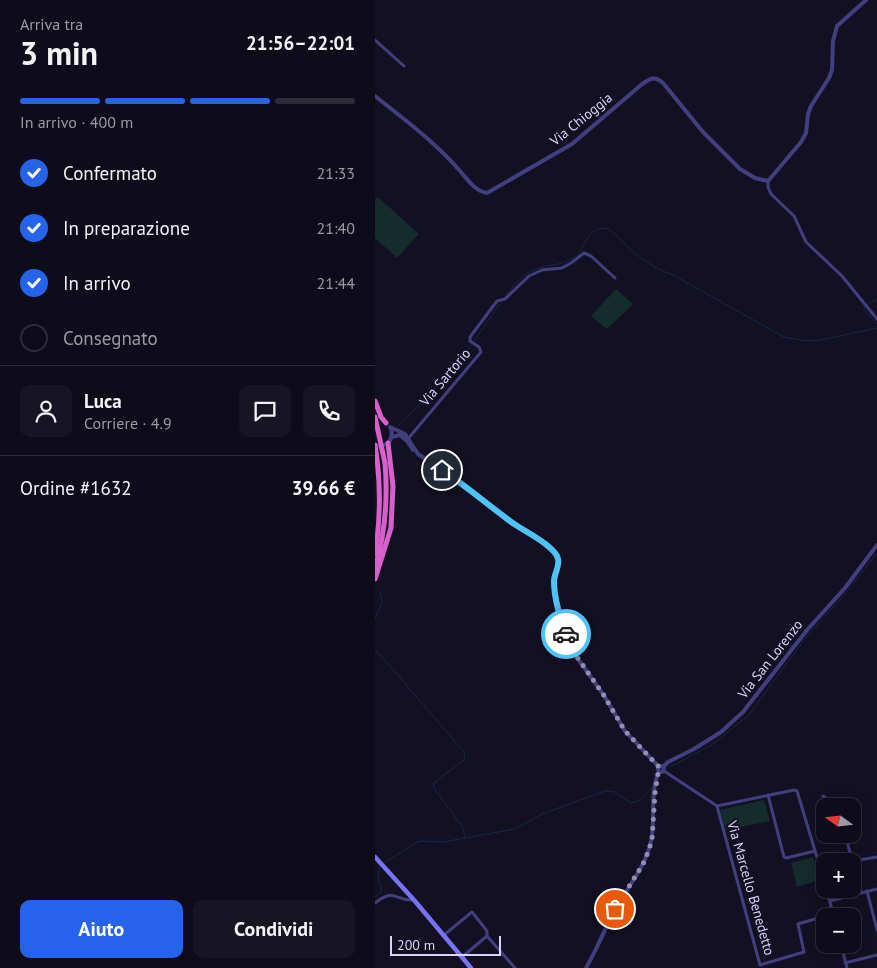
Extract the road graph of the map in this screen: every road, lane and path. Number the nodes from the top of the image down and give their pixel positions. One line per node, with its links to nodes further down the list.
1 (866, 0): 5 (street)
2 (375, 40): 3 (street)
3 (404, 66)
4 (375, 96): 5 (street, Via Chioggia)
5 (768, 180): 7 (street)
6 (615, 278): 13 (street, Via Sartorio)
7 (877, 319)
8 (375, 401): 11 (highway)
9 (375, 418): 18 (highway, bridge)
10 (375, 423): 11 (street)
11 (388, 425): 12 (street); 13 (street)
12 (392, 438): 13 (street); 14 (street)
13 (408, 440): 20 (street)
14 (388, 443): 15 (street); 19 (highway)
15 (375, 445): 17 (highway)
16 (877, 545): 20 (street, Via San Lorenzo)
17 (375, 554)
18 (375, 568)
19 (375, 579)
20 (661, 769): 24 (street); 49 (street)
21 (768, 795): 24 (street); 25 (street); 25 (street)
22 (823, 796): 23 (street)
23 (826, 798)
24 (717, 806): 39 (street, Via Marcello Benedetto)
25 (815, 851): 26 (street)
26 (816, 854)
27 (375, 857): 35 (main road)
28 (877, 857): 29 (street)
29 (861, 860)
30 (877, 889): 31 (street)
31 (867, 891): 32 (street); 40 (street)
32 (861, 893)
33 (829, 898): 36 (street)
34 (842, 898): 36 (street)
35 (414, 900): 37 (street); 41 (main road)
36 (830, 901): 38 (street)
37 (375, 903)
38 (832, 908)
39 (816, 919)
40 (877, 930)
41 (444, 935): 42 (street); 45 (main road)
42 (487, 936): 45 (street); 48 (street)
43 (843, 953): 46 (street)
44 (877, 955): 46 (street)
45 (462, 958): 47 (main road)
46 (845, 963): 50 (street)
47 (471, 968)
48 (515, 968)
49 (586, 968)
50 (847, 968)

